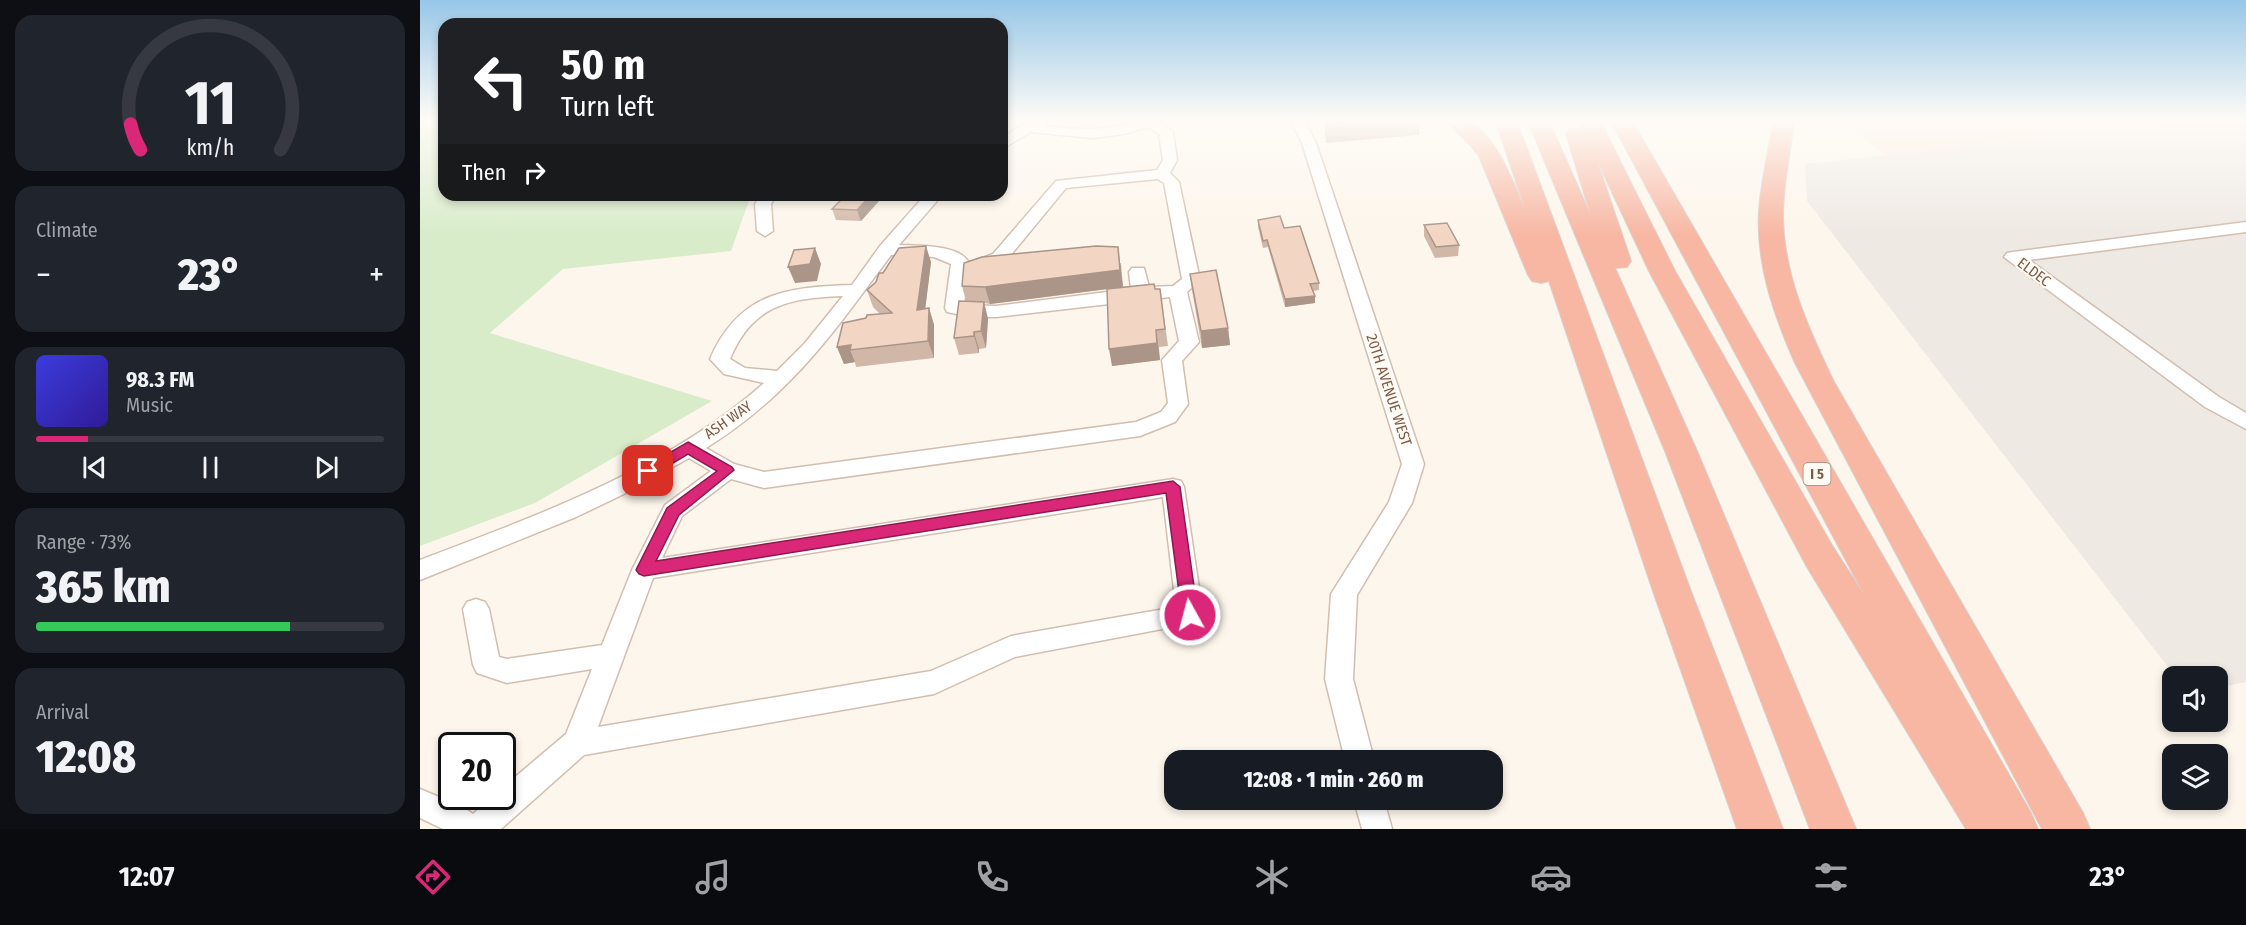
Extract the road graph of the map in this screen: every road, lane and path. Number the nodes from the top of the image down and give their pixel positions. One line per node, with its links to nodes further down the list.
1 (1170, 158): 10 (street)
2 (1315, 158): 32 (street, 20TH AVENUE WEST)
3 (1491, 158): 28 (highway)
4 (1518, 158): 28 (highway)
5 (1554, 158): 24 (highway)
6 (1584, 158): 24 (highway)
7 (1606, 158): 40 (highway)
8 (1642, 158): 41 (highway, I 5)
9 (1779, 158): 42 (highway)
10 (1162, 174): 16 (street); 20 (street)
11 (765, 201): 14 (street)
12 (929, 201): 15 (street, ASH WAY)
13 (2246, 227): 22 (street, ELDEC)
14 (765, 231)
15 (886, 250): 16 (street); 18 (street, ASH WAY)
16 (958, 270): 19 (street)
17 (1138, 272): 19 (street)
18 (856, 290): 21 (street, ASH WAY); 21 (street)
19 (1140, 291): 20 (street)
20 (1178, 291): 25 (street)
21 (782, 378): 23 (street, ASH WAY)
22 (2246, 422)
23 (688, 447): 25 (street); 26 (street, ASH WAY)
24 (1681, 451): 39 (highway)
25 (727, 470): 27 (street)
26 (420, 570)
27 (644, 570): 30 (street); 31 (street)
28 (1673, 594): 38 (highway)
29 (476, 609): 30 (street)
30 (611, 655): 31 (street)
31 (577, 743): 36 (street)
32 (1357, 750)
33 (420, 803): 35 (street)
34 (1372, 810): 37 (street)
35 (469, 829)
36 (478, 829)
37 (1377, 829)
38 (1760, 829)
39 (1833, 829)
40 (1992, 829)
41 (2015, 829)
42 (2067, 829)

